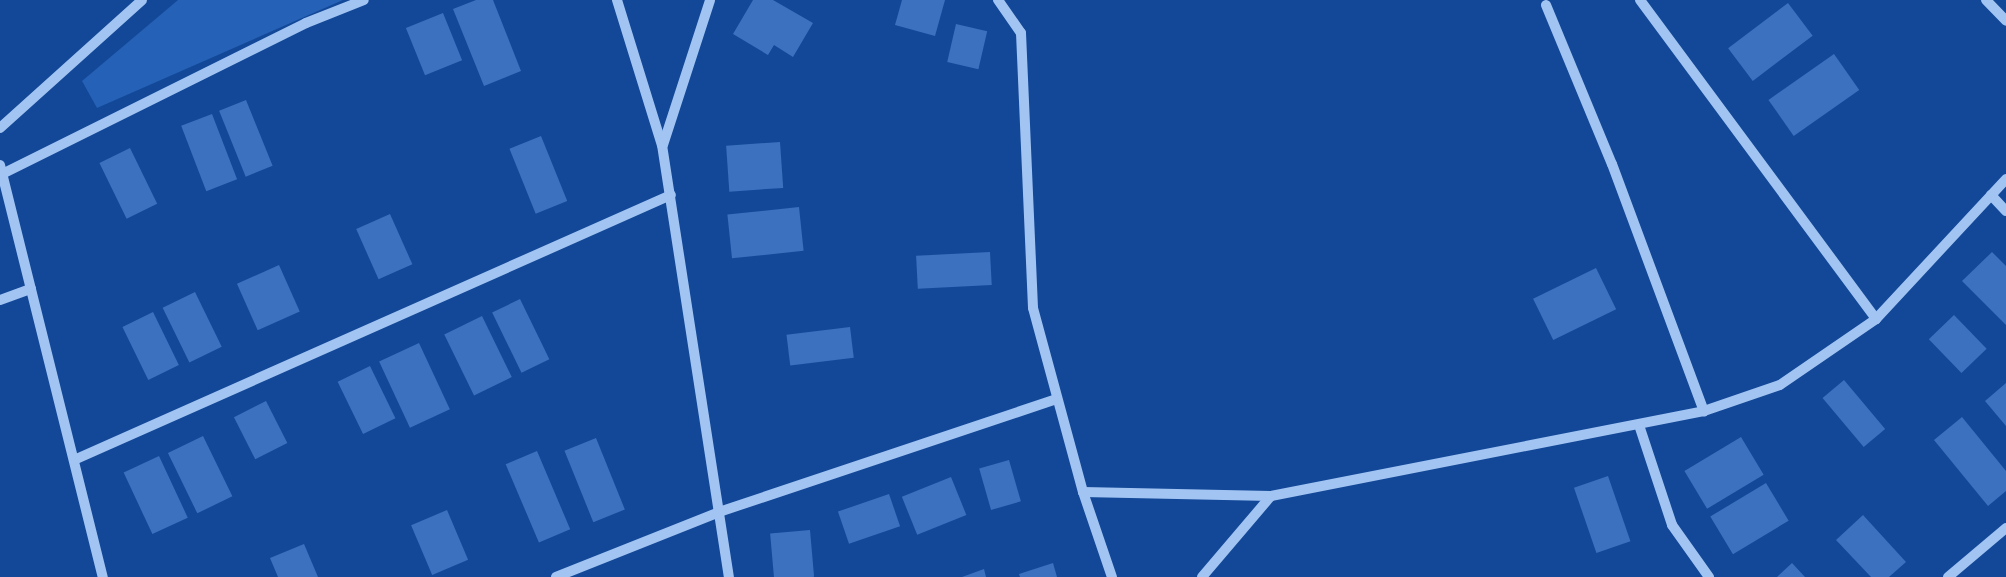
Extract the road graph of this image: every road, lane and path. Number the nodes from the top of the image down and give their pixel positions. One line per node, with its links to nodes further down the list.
1 (142, 0): 10 (street)
2 (364, 0): 12 (street)
3 (617, 0): 11 (street)
4 (710, 0): 11 (street)
5 (998, 0): 20 (street)
6 (1640, 0): 19 (street)
7 (1986, 0): 9 (street)
8 (1548, 2): 21 (street)
9 (2006, 21)
10 (0, 128)
11 (662, 145): 14 (street)
12 (1, 169): 17 (street)
13 (2006, 179): 15 (street)
14 (671, 195): 23 (street); 26 (street)
15 (1991, 195): 16 (street); 19 (street)
16 (2006, 211)
17 (31, 288): 18 (street); 23 (street)
18 (0, 300)
19 (1876, 319): 21 (street)
20 (1058, 399): 24 (street); 26 (street)
21 (1704, 411): 22 (street)
22 (1639, 425): 25 (street); 33 (street)
23 (74, 460): 28 (street)
24 (1083, 492): 25 (street); 31 (street)
25 (1271, 496): 32 (street)
26 (719, 512): 29 (street); 30 (street)
27 (2006, 528): 34 (street)
28 (103, 577)
29 (556, 577)
30 (729, 577)
31 (1112, 577)
32 (1202, 577)
33 (1709, 577)
34 (1948, 577)

